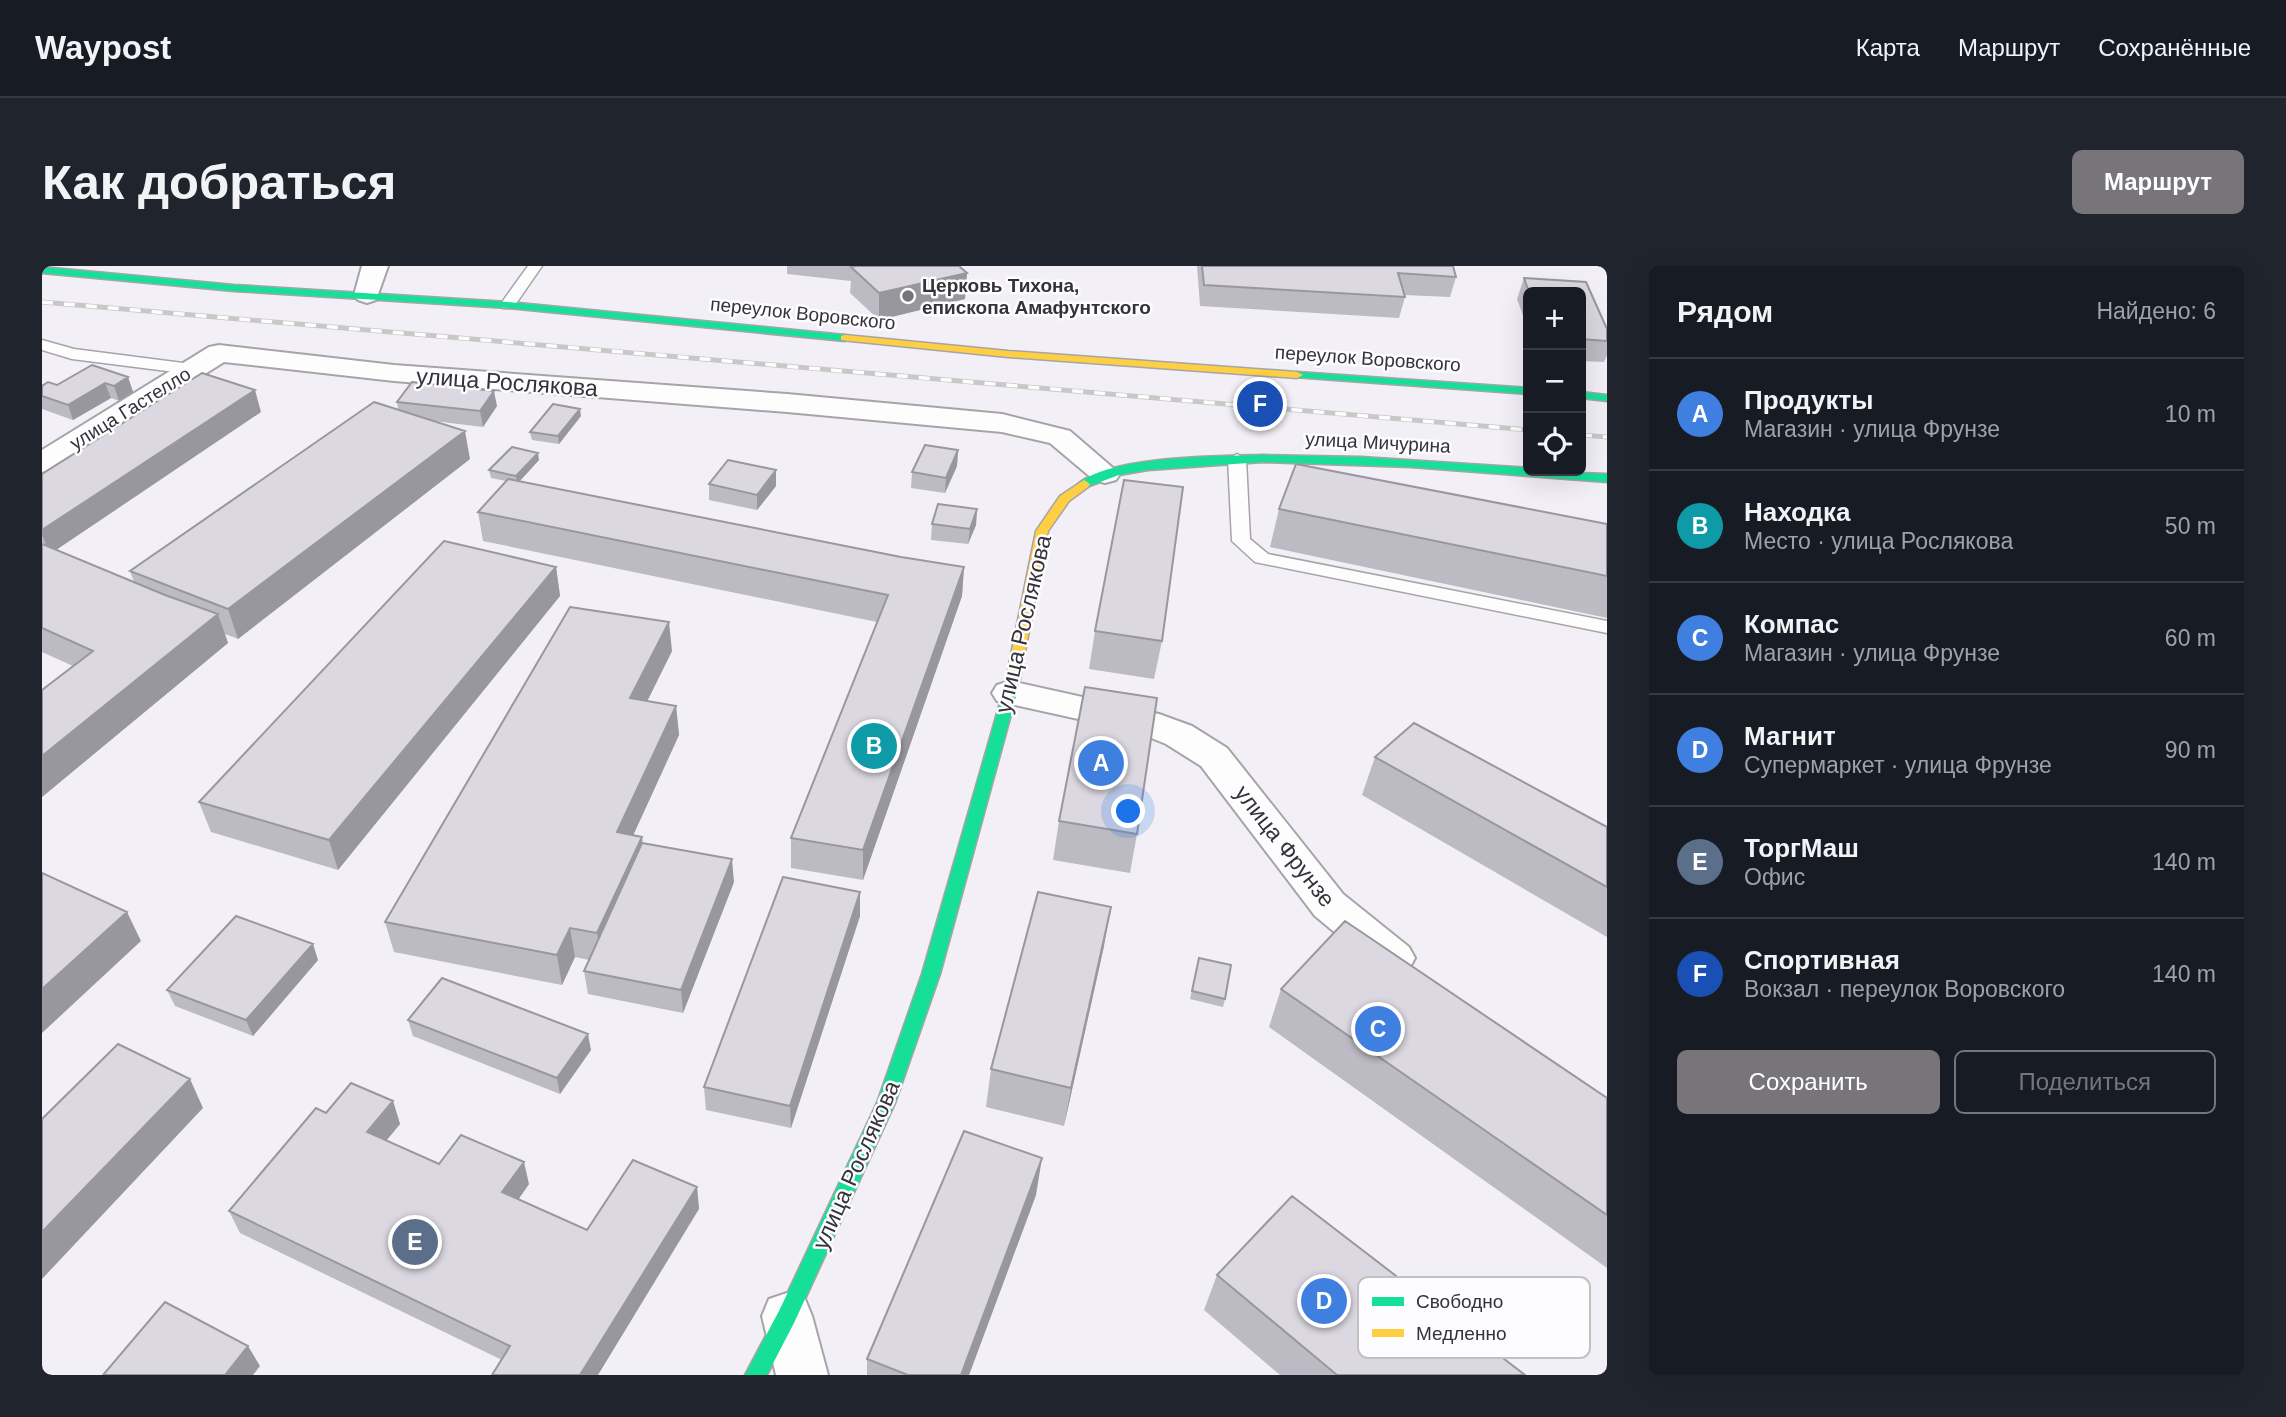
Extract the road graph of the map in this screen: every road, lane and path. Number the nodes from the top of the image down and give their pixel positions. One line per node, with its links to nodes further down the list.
1 (375, 266): 4 (street)
2 (535, 266): 5 (lane)
3 (53, 269): 4 (street, переулок Воровского)
4 (367, 295): 5 (street, переулок Воровского)
5 (508, 305): 9 (street, переулок Воровского)
6 (42, 345): 8 (lane)
7 (219, 353): 8 (street, улица Гастелло); 14 (street, улица Рослякова)
8 (191, 369): 13 (street, улица Гастелло)
9 (1523, 391)
10 (1586, 396): 11 (street)
11 (1607, 398)
12 (1237, 459): 14 (street, улица Мичурина); 15 (street, улица Мичурина); 16 (lane)
13 (42, 463)
14 (1105, 474): 17 (street, улица Рослякова)
15 (1607, 478)
16 (1607, 627)
17 (1010, 693): 18 (street, улица Фрунзе); 19 (street, улица Рослякова)
18 (1421, 979)
19 (788, 1316): 20 (street, улица Рослякова); 21 (street)
20 (756, 1375)
21 (802, 1375)

